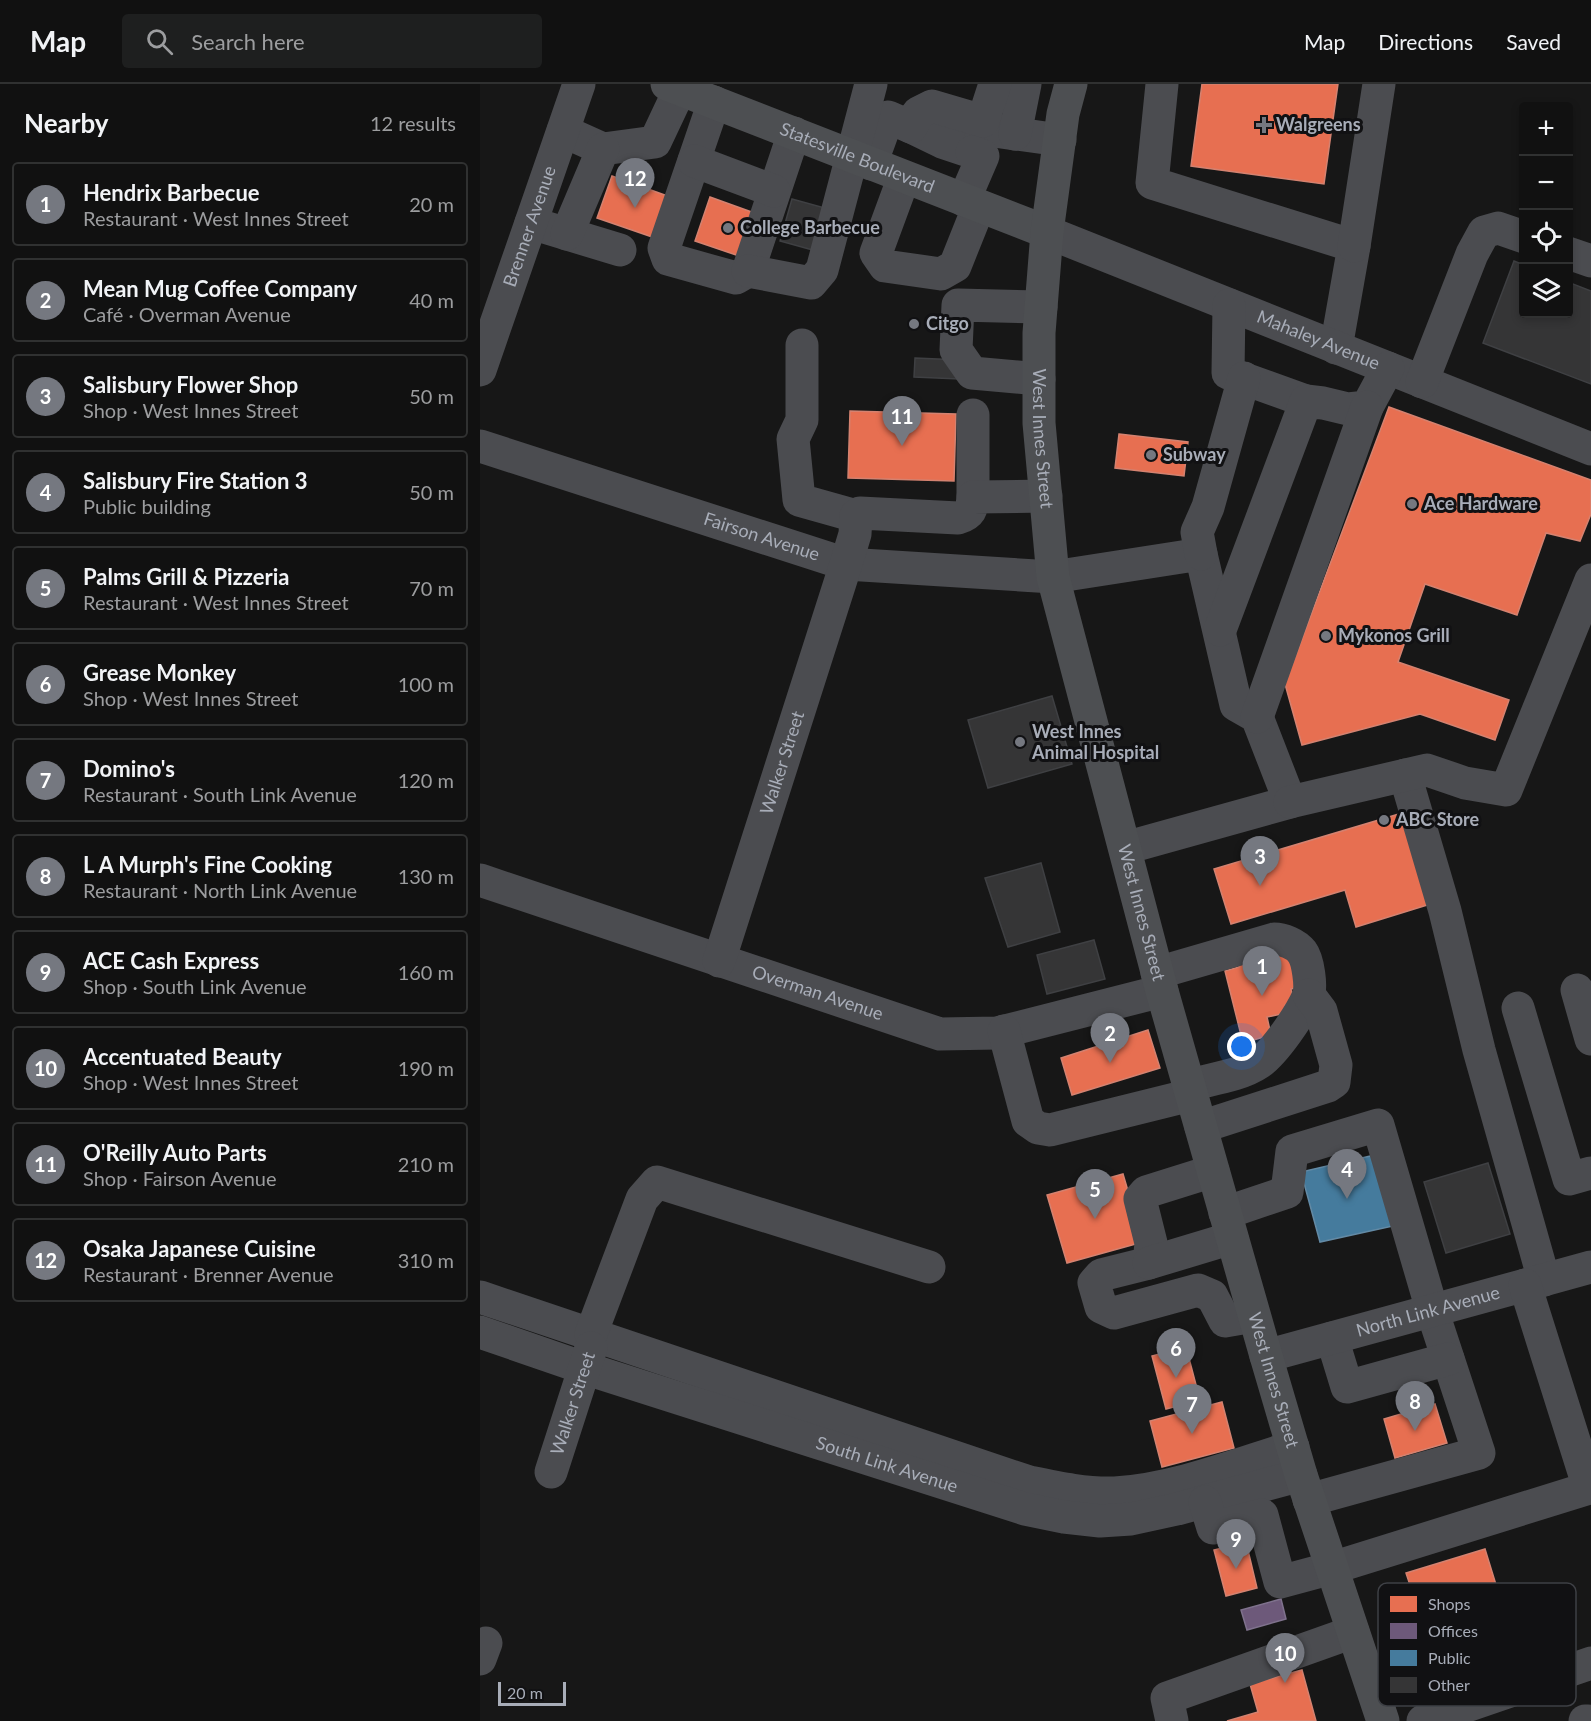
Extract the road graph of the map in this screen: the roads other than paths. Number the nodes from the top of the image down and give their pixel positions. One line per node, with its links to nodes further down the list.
1 (579, 84): 11 (street, Brenner Avenue)
2 (872, 84): 17 (street)
3 (995, 84): 14 (street)
4 (1025, 84): 13 (street)
5 (1162, 84): 26 (street)
6 (1379, 84): 26 (street)
7 (674, 86): 9 (main road, Statesville Boulevard); 16 (street)
8 (1061, 86): 15 (main road, West Innes Street)
9 (714, 102): 12 (main road, Statesville Boulevard); 18 (street)
10 (910, 127): 14 (street); 14 (street); 17 (street)
11 (563, 131): 16 (street); 22 (street, Brenner Avenue)
12 (794, 133): 17 (main road, Statesville Boulevard); 20 (street)
13 (1015, 135): 14 (street); 15 (street)
14 (969, 136): 19 (street); 21 (street)
15 (1060, 140): 23 (main road, West Innes Street)
16 (603, 149): 24 (street)
17 (862, 160): 19 (main road, Statesville Boulevard); 31 (street)
18 (694, 161): 20 (street); 31 (street)
19 (914, 181): 21 (main road, Statesville Boulevard); 30 (street)
20 (774, 191): 31 (street)
21 (971, 203): 23 (main road, Statesville Boulevard); 30 (street)
22 (531, 223): 24 (street); 38 (street, Brenner Avenue)
23 (1047, 232): 33 (street, Mahaley Avenue); 34 (main road, West Innes Street)
24 (567, 234): 27 (street)
25 (1519, 235): 41 (street)
26 (1354, 246): 36 (street)
27 (620, 250)
28 (1573, 254): 29 (street)
29 (1591, 261)
30 (955, 266): 32 (street)
31 (748, 271)
32 (958, 305): 34 (street); 40 (street)
33 (1229, 305): 36 (street, Mahaley Avenue); 39 (street)
34 (1041, 307): 40 (main road, West Innes Street)
35 (802, 345): 49 (street)
36 (1336, 348): 37 (street, Mahaley Avenue)
37 (1388, 368): 41 (street, Mahaley Avenue); 43 (street)
38 (480, 370)
39 (1244, 378): 42 (street); 50 (street)
40 (1039, 379): 47 (main road, West Innes Street)
41 (1422, 382): 45 (street, Mahaley Avenue)
42 (1306, 401): 43 (street); 54 (street)
43 (1367, 407): 55 (street)
44 (973, 415): 48 (street)
45 (1590, 444)
46 (480, 446): 51 (street, Fairson Avenue)
47 (1046, 496): 48 (street); 52 (main road, West Innes Street)
48 (973, 497): 49 (street)
49 (856, 516): 51 (street, Walker Street)
50 (1201, 554): 52 (street, Fairson Avenue); 54 (street)
51 (846, 564): 52 (street, Fairson Avenue); 60 (street, Walker Street)
52 (1053, 577): 58 (main road, West Innes Street)
53 (1588, 598): 56 (street)
54 (1220, 630): 55 (street)
55 (1257, 717): 57 (street)
56 (1405, 776): 57 (street); 75 (street)
57 (1290, 802): 58 (street)
58 (1125, 848): 61 (main road, West Innes Street)
59 (480, 880): 60 (street, Overman Avenue)
60 (719, 961): 65 (street, Overman Avenue)
61 (1160, 982): 63 (street, Overman Avenue); 65 (street, Overman Avenue); 67 (main road, West Innes Street)
62 (1577, 990): 66 (street)
63 (1309, 995): 67 (street); 68 (street)
64 (1518, 1008): 70 (street)
65 (1004, 1031): 67 (street)
66 (1591, 1039)
67 (1190, 1090): 68 (main road, West Innes Street)
68 (1201, 1127): 69 (main road, West Innes Street)
69 (1213, 1171): 71 (main road, West Innes Street); 72 (street)
70 (1591, 1173)
71 (1229, 1226): 72 (street); 77 (street); 78 (main road, West Innes Street)
72 (1149, 1263): 78 (street)
73 (929, 1267): 80 (street, Walker Street)
74 (1591, 1267): 75 (street, North Link Avenue)
75 (1534, 1283): 77 (street, North Link Avenue); 87 (street)
76 (480, 1297): 80 (street, South Link Avenue)
77 (1432, 1310): 81 (street, North Link Avenue); 83 (street)
78 (1254, 1316): 82 (main road, West Innes Street)
79 (480, 1332): 84 (street, South Link Avenue)
80 (594, 1334): 84 (street, Walker Street); 86 (street, South Link Avenue)
81 (1332, 1338): 82 (street, North Link Avenue); 83 (street)
82 (1266, 1356): 86 (main road, West Innes Street)
83 (1448, 1359): 86 (street)
84 (584, 1368): 85 (street, Walker Street); 88 (street, South Link Avenue)
85 (551, 1472)
86 (1301, 1474): 88 (street, South Link Avenue); 89 (main road, West Innes Street)
87 (1590, 1491): 89 (street)
88 (1205, 1502): 89 (street)
89 (1332, 1568): 90 (main road, West Innes Street)
90 (1353, 1632): 94 (street); 95 (main road, West Innes Street)
91 (1591, 1663): 92 (street)
92 (1576, 1668)
93 (1466, 1706): 96 (street)
94 (1172, 1721)
95 (1383, 1721)
96 (1422, 1721)

